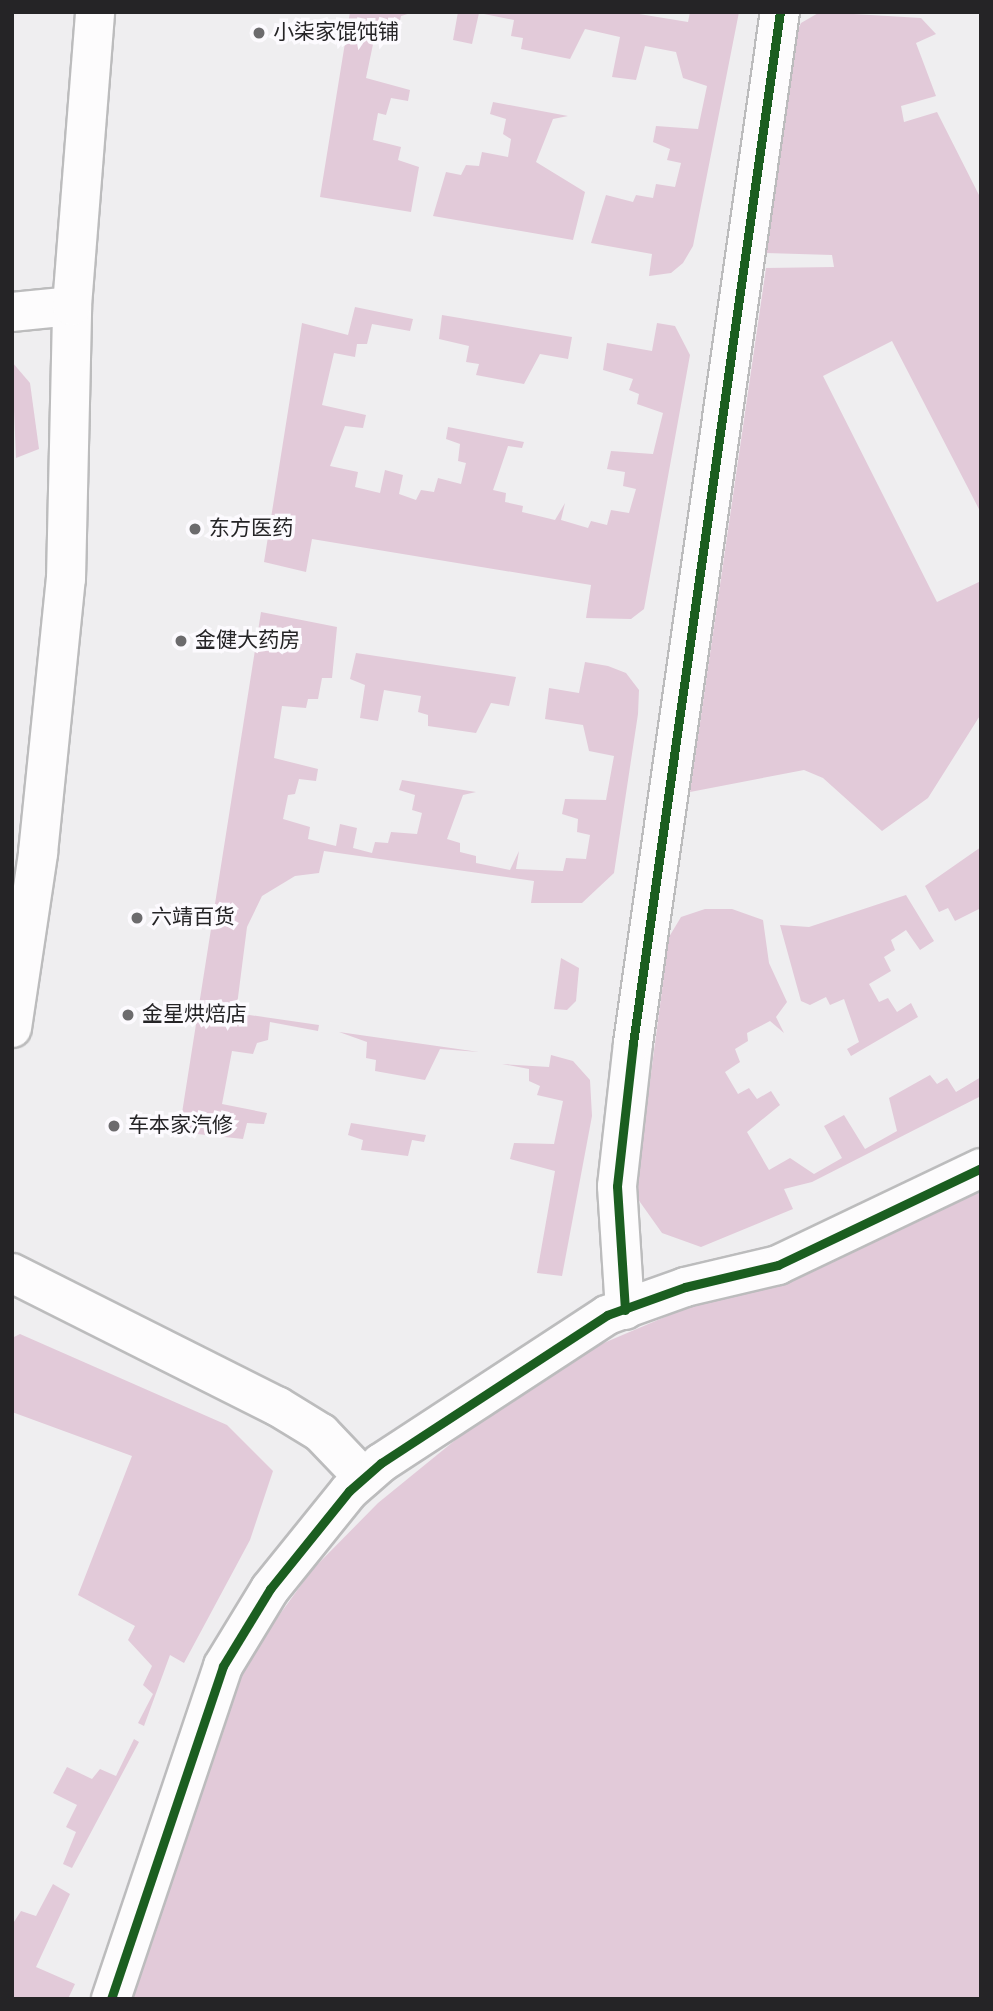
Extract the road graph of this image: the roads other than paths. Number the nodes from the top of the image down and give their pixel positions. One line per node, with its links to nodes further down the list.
1 (95, 12): 3 (street)
2 (780, 12): 8 (street)
3 (72, 306): 4 (street); 5 (street)
4 (12, 312)
5 (12, 1028)
6 (981, 1168): 8 (street)
7 (12, 1273): 9 (street)
8 (625, 1310): 9 (street)
9 (364, 1478): 10 (street)
10 (111, 1999)

